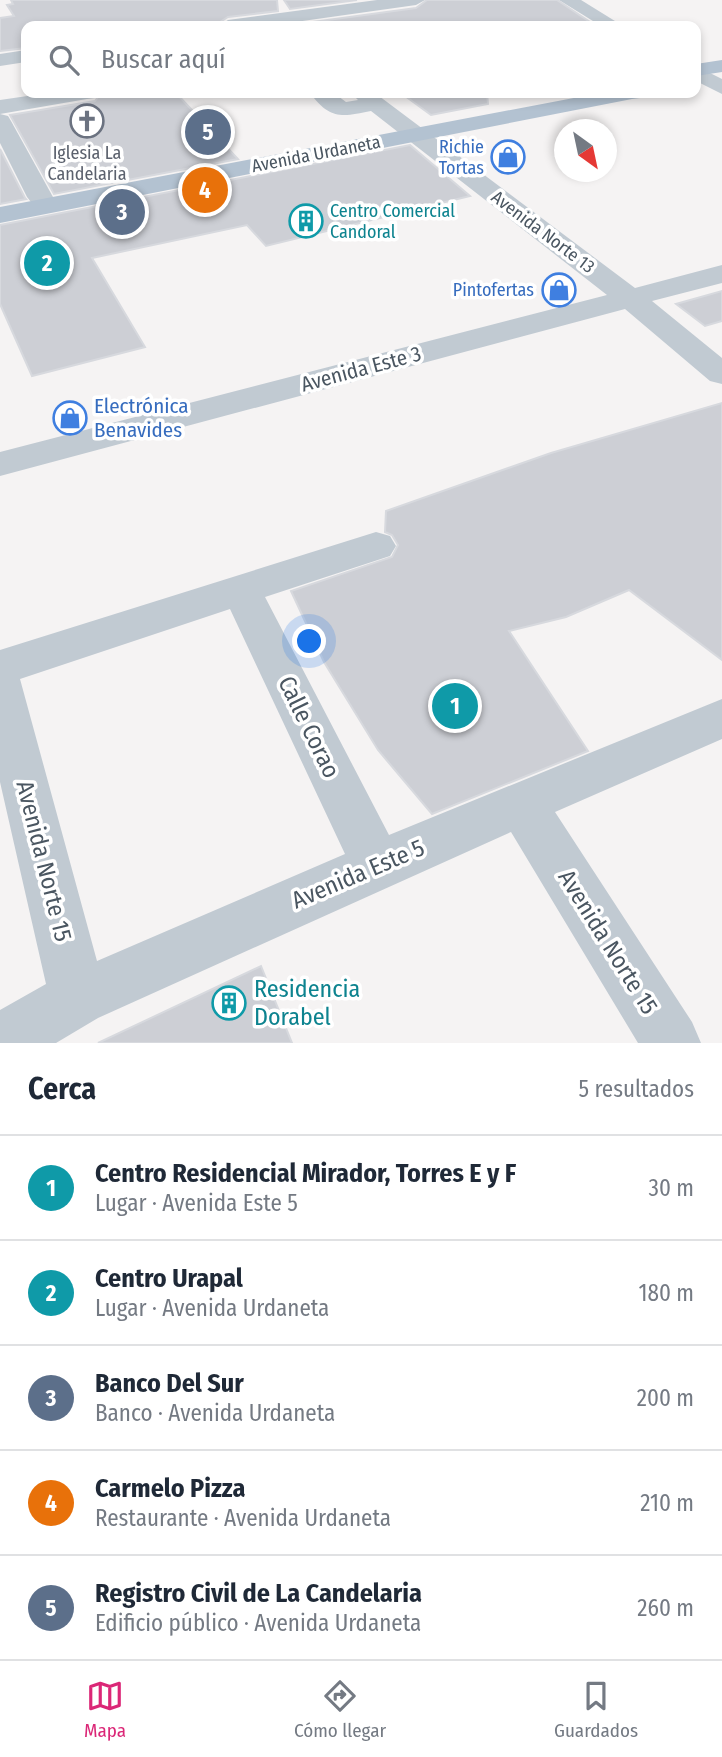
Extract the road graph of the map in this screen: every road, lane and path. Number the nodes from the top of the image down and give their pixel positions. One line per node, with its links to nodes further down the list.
1 (416, 0): 5 (street)
2 (568, 0): 6 (street)
3 (254, 7): 4 (street)
4 (272, 21)
5 (287, 21)
6 (605, 21)
7 (21, 57): 8 (street)
8 (0, 60)
9 (56, 98): 14 (street)
10 (327, 98): 11 (street)
11 (369, 98): 16 (street, Avenida Norte 13)
12 (552, 98): 16 (main road, Avenida Urdaneta)
13 (602, 98): 16 (main road, Avenida Urdaneta)
14 (0, 107)
15 (0, 121): 17 (street)
16 (411, 130): 17 (main road, Avenida Urdaneta); 19 (main road, Avenida Urdaneta); 21 (street, Avenida Norte 13)
17 (40, 197): 18 (main road, Avenida Urdaneta)
18 (0, 204)
19 (0, 215)
20 (722, 274): 21 (street, Avenida Este 3)
21 (631, 299): 22 (street, Avenida Norte 13); 23 (street, Avenida Este 3)
22 (722, 374)
23 (0, 464)
24 (376, 546): 25 (street)
25 (241, 590): 26 (street); 30 (street, Calle Corao)
26 (0, 668)
27 (0, 683): 31 (street, Avenida Norte 15)
28 (722, 718): 29 (street, Avenida Este 5)
29 (522, 805): 30 (street, Avenida Este 5); 33 (street, Avenida Norte 15)
30 (377, 865): 31 (street, Avenida Este 5)
31 (78, 998): 32 (street, Avenida Este 5)
32 (0, 1043)
33 (671, 1043)

